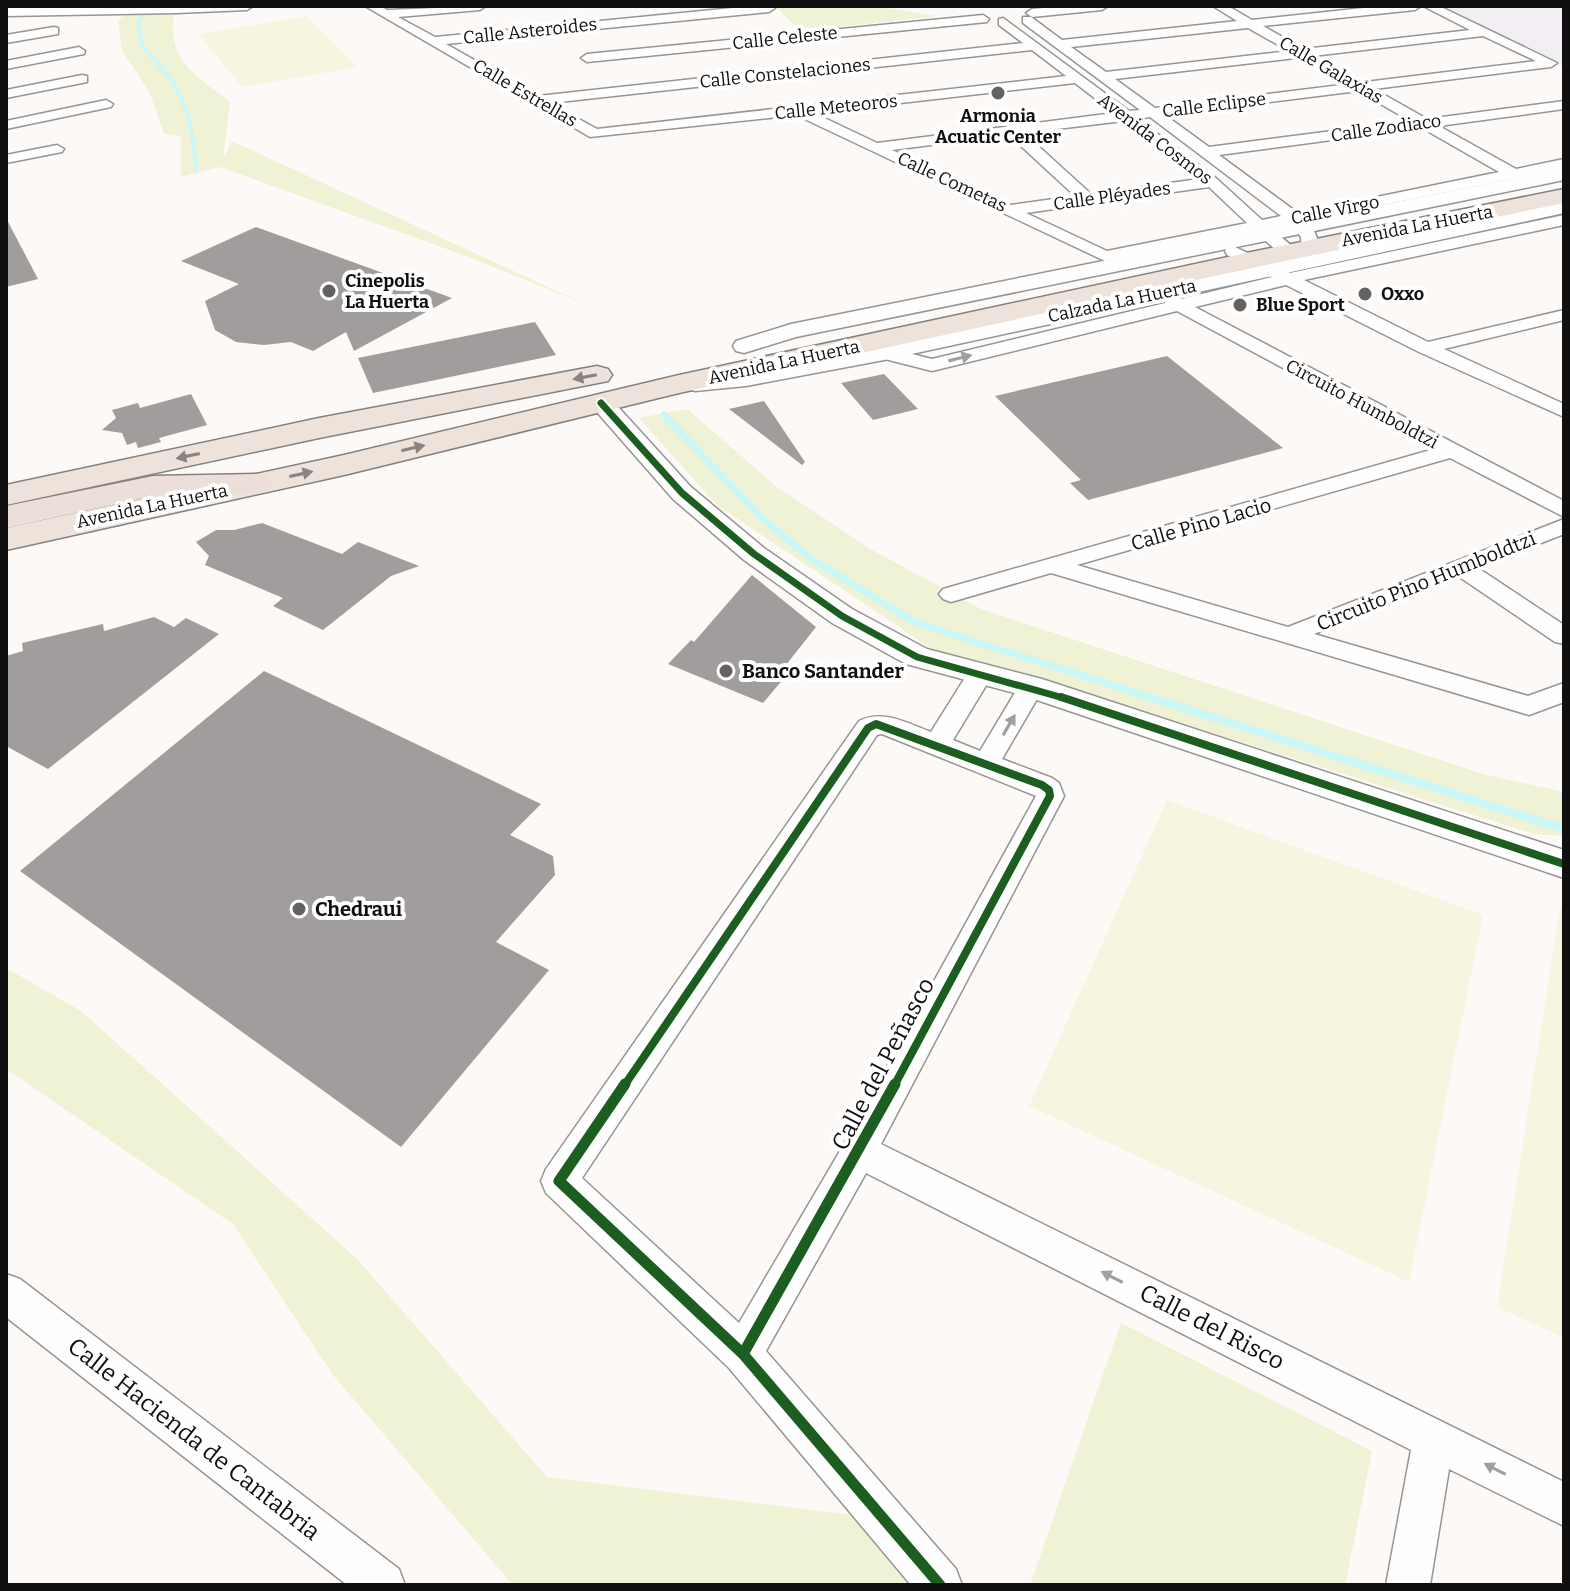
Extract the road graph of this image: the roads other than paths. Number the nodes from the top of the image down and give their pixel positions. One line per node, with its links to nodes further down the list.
1 (212, 6): 2 (street); 9 (street)
2 (247, 6)
3 (371, 6): 14 (street, Calle Estrellas)
4 (480, 6): 14 (street)
5 (1102, 6): 13 (street)
6 (1219, 6): 18 (street, Calle Galaxias)
7 (1415, 6): 18 (street)
8 (1429, 6): 20 (street)
9 (173, 8): 10 (street)
10 (123, 9): 12 (street)
11 (929, 10): 16 (street)
12 (6, 12)
13 (1033, 13): 17 (street); 23 (street, Avenida Cosmos)
14 (387, 14): 22 (street, Calle Estrellas)
15 (780, 19): 16 (street, Calle Celeste); 25 (street); 27 (street, Calle Celeste); 27 (street, Calle Asteroides)
16 (983, 19): 17 (street)
17 (1003, 22): 24 (street, Avenida Cosmos)
18 (1250, 24): 23 (street); 28 (street, Calle Galaxias)
19 (54, 31): 21 (street)
20 (1485, 32): 28 (street); 31 (street)
21 (6, 39)
22 (434, 41): 27 (street, Calle Asteroides); 40 (street, Calle Estrellas)
23 (1062, 44): 33 (street, Avenida Cosmos)
24 (1034, 46): 32 (street, Calle Constelaciones); 35 (street, Avenida Cosmos)
25 (807, 48)
26 (79, 51): 30 (street)
27 (584, 53): 32 (street, Calle Constelaciones); 40 (street, Calle Constelaciones)
28 (1302, 53): 33 (street); 37 (street, Calle Galaxias)
29 (818, 58): 32 (street)
30 (6, 65)
31 (1558, 66): 37 (street, Calle Eclipse)
32 (828, 69): 36 (street)
33 (1105, 76): 45 (street, Avenida Cosmos)
34 (82, 79): 39 (street)
35 (1077, 79): 42 (street, Calle Meteoros); 46 (street, Avenida Cosmos)
36 (839, 81)
37 (1361, 87): 45 (street, Calle Eclipse); 47 (street, Calle Galaxias)
38 (850, 92): 42 (street)
39 (6, 94)
40 (537, 100): 50 (street, Calle Estrellas)
41 (106, 104): 48 (street)
42 (861, 104): 44 (street, Calle Meteoros)
43 (1564, 105): 47 (street, Calle Zodiaco)
44 (798, 111): 50 (street, Calle Meteoros); 51 (street, Calle Cometas)
45 (1155, 113): 46 (street, Calle Eclipse); 53 (street, Avenida Cosmos)
46 (1126, 116): 49 (street, Calle Eclipse); 57 (street, Avenida Cosmos)
47 (1424, 123): 53 (street, Calle Zodiaco); 59 (street, Calle Galaxias)
48 (6, 125)
49 (1012, 130): 51 (street, Calle Eclipse); 60 (street)
50 (595, 134)
51 (877, 147): 62 (street, Calle Cometas)
52 (57, 149): 54 (street)
53 (1208, 152): 64 (street, Avenida Cosmos)
54 (6, 159)
55 (1564, 164): 59 (street)
56 (1564, 174): 59 (street, Calzada La Huerta)
57 (1212, 182): 60 (street, Calle Pléyades); 64 (street, Avenida Cosmos)
58 (1564, 183): 59 (main road, Avenida La Huerta)
59 (1535, 185): 64 (main road, Avenida La Huerta); 64 (street, Calzada La Huerta)
60 (1088, 200): 62 (street, Calle Pléyades)
61 (1564, 207): 64 (street, Calzada La Huerta)
62 (1012, 210): 64 (street, Calle Cometas)
63 (1564, 220): 64 (street, Calzada La Huerta)
64 (1284, 247): 65 (street, Calzada La Huerta); 67 (main road, Avenida La Huerta); 67 (street, Calzada La Huerta); 68 (street); 69 (main road, Avenida La Huerta)
65 (1170, 300): 69 (street, Calzada La Huerta, one-way to 65); 72 (street, Circuito Humboldtzi)
66 (1564, 315): 68 (street)
67 (744, 346): 74 (main road, Avenida La Huerta, one-way to 74)
68 (1426, 348): 71 (street)
69 (679, 384): 70 (main road, Avenida La Huerta)
70 (601, 403): 73 (main road, Avenida La Huerta, one-way to 70); 84 (street)
71 (1564, 411)
72 (1451, 451): 75 (street, Circuito Humboldtzi); 79 (street, Calle Pino Lacio)
73 (256, 484): 76 (highway); 78 (main road, Avenida La Huerta)
74 (6, 495)
75 (1564, 510)
76 (6, 517)
77 (1564, 526): 80 (street, Circuito Pino Humboldtzi)
78 (6, 539)
79 (1057, 567): 81 (street, Calle Pino Lacio); 82 (street, Circuito Pino Humboldtzi)
80 (1463, 569): 82 (street, Circuito Pino Humboldtzi); 83 (street)
81 (951, 594)
82 (1287, 636): 86 (street, Circuito Pino Humboldtzi)
83 (1564, 636)
84 (980, 674): 85 (street); 87 (street)
85 (1031, 687): 88 (street, one-way to 85); 89 (street)
86 (1564, 692)
87 (937, 744): 88 (street); 92 (street)
88 (987, 762): 90 (street, Calle del Peñasco)
89 (1564, 864)
90 (859, 1151): 92 (street, Calle del Peñasco); 93 (street, Calle del Risco, one-way to 90)
91 (6, 1293): 95 (street, Calle Hacienda de Cantabria)
92 (743, 1354): 96 (street)
93 (1434, 1438): 94 (street, Calle del Risco, one-way to 93); 97 (street)
94 (1564, 1505)
95 (383, 1585)
96 (940, 1585)
97 (1408, 1585)

